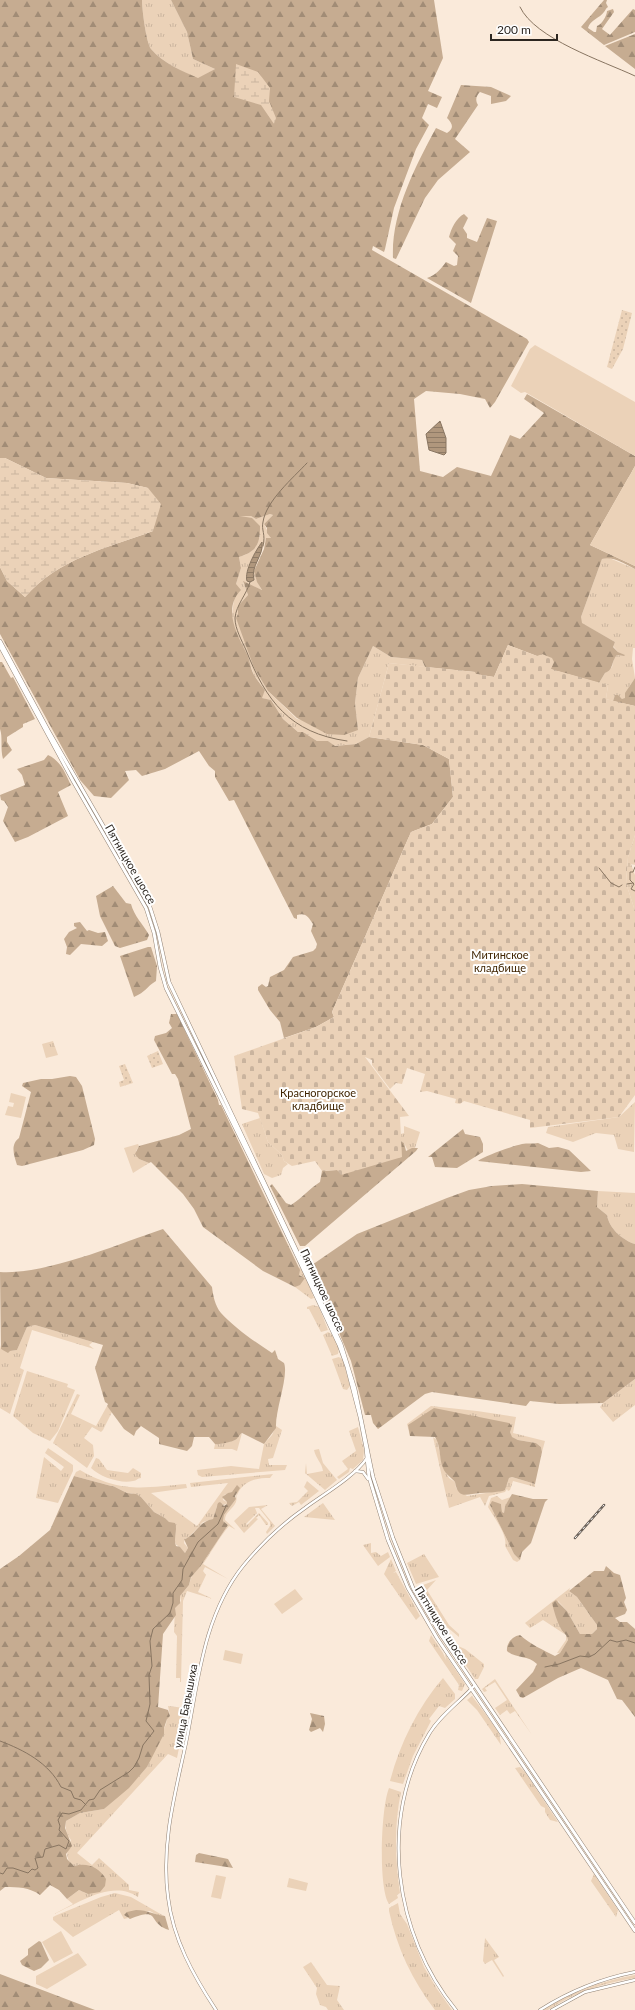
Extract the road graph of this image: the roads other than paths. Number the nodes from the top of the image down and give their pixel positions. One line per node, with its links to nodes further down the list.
1 (0, 641): 3 (main road, Пятницкое шоссе)
2 (0, 646): 4 (main road, Пятницкое шоссе)
3 (370, 1455): 4 (main road, улица Барышиха); 5 (main road, Пятницкое шоссе)
4 (366, 1461): 5 (main road); 6 (main road, улица Барышиха); 7 (main road, Пятницкое шоссе)
5 (371, 1467): 8 (main road, Пятницкое шоссе)
6 (355, 1471): 7 (main road); 14 (main road, улица Барышиха)
7 (370, 1482): 9 (main road, Пятницкое шоссе)
8 (475, 1686): 9 (main road); 10 (main road, Пятницкое шоссе)
9 (472, 1688): 11 (main road, Пятницкое шоссе); 15 (main road)
10 (635, 1923)
11 (635, 1931)
12 (635, 1972): 16 (main road)
13 (635, 1980): 17 (main road)
14 (216, 2010)
15 (456, 2010)
16 (540, 2010)
17 (552, 2010)

